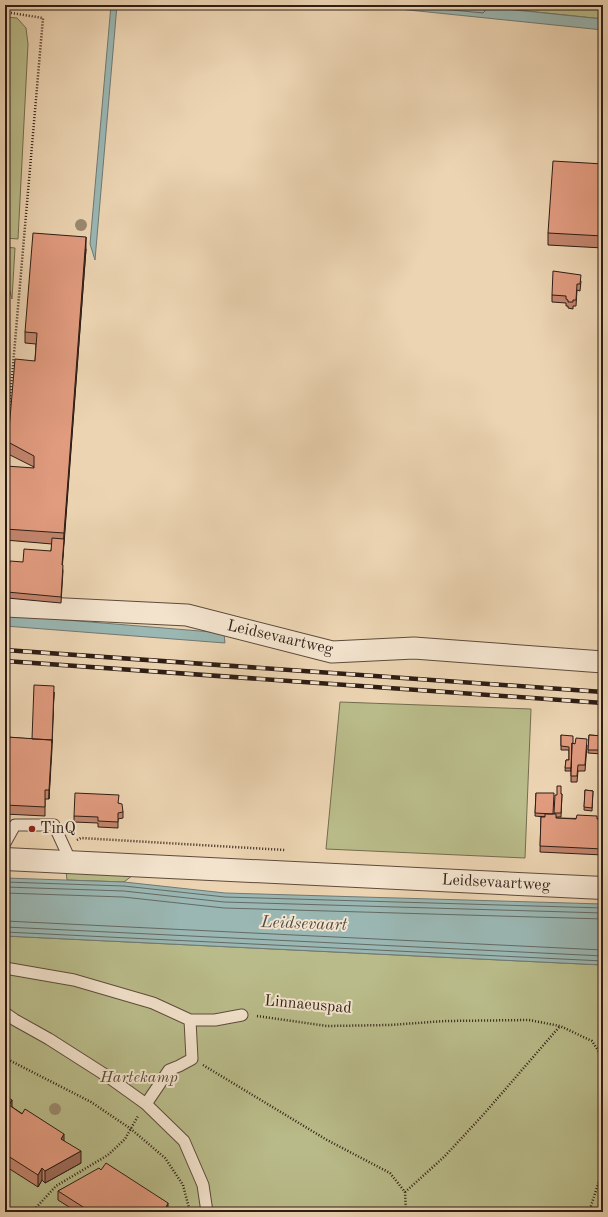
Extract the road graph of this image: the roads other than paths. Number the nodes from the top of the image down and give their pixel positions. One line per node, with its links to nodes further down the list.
1 (5, 606): 2 (street, Leidsevaartweg)
2 (603, 662)
3 (5, 843): 5 (lane)
4 (5, 858): 5 (street, Leidsevaartweg)
5 (71, 862): 6 (street, Leidsevaartweg)
6 (603, 888)
7 (5, 968): 10 (lane, Linnaeuspad)
8 (5, 1013): 11 (lane)
9 (242, 1014): 10 (lane, Linnaeuspad)
10 (190, 1020): 11 (lane)
11 (146, 1104): 12 (lane)
12 (207, 1212)

